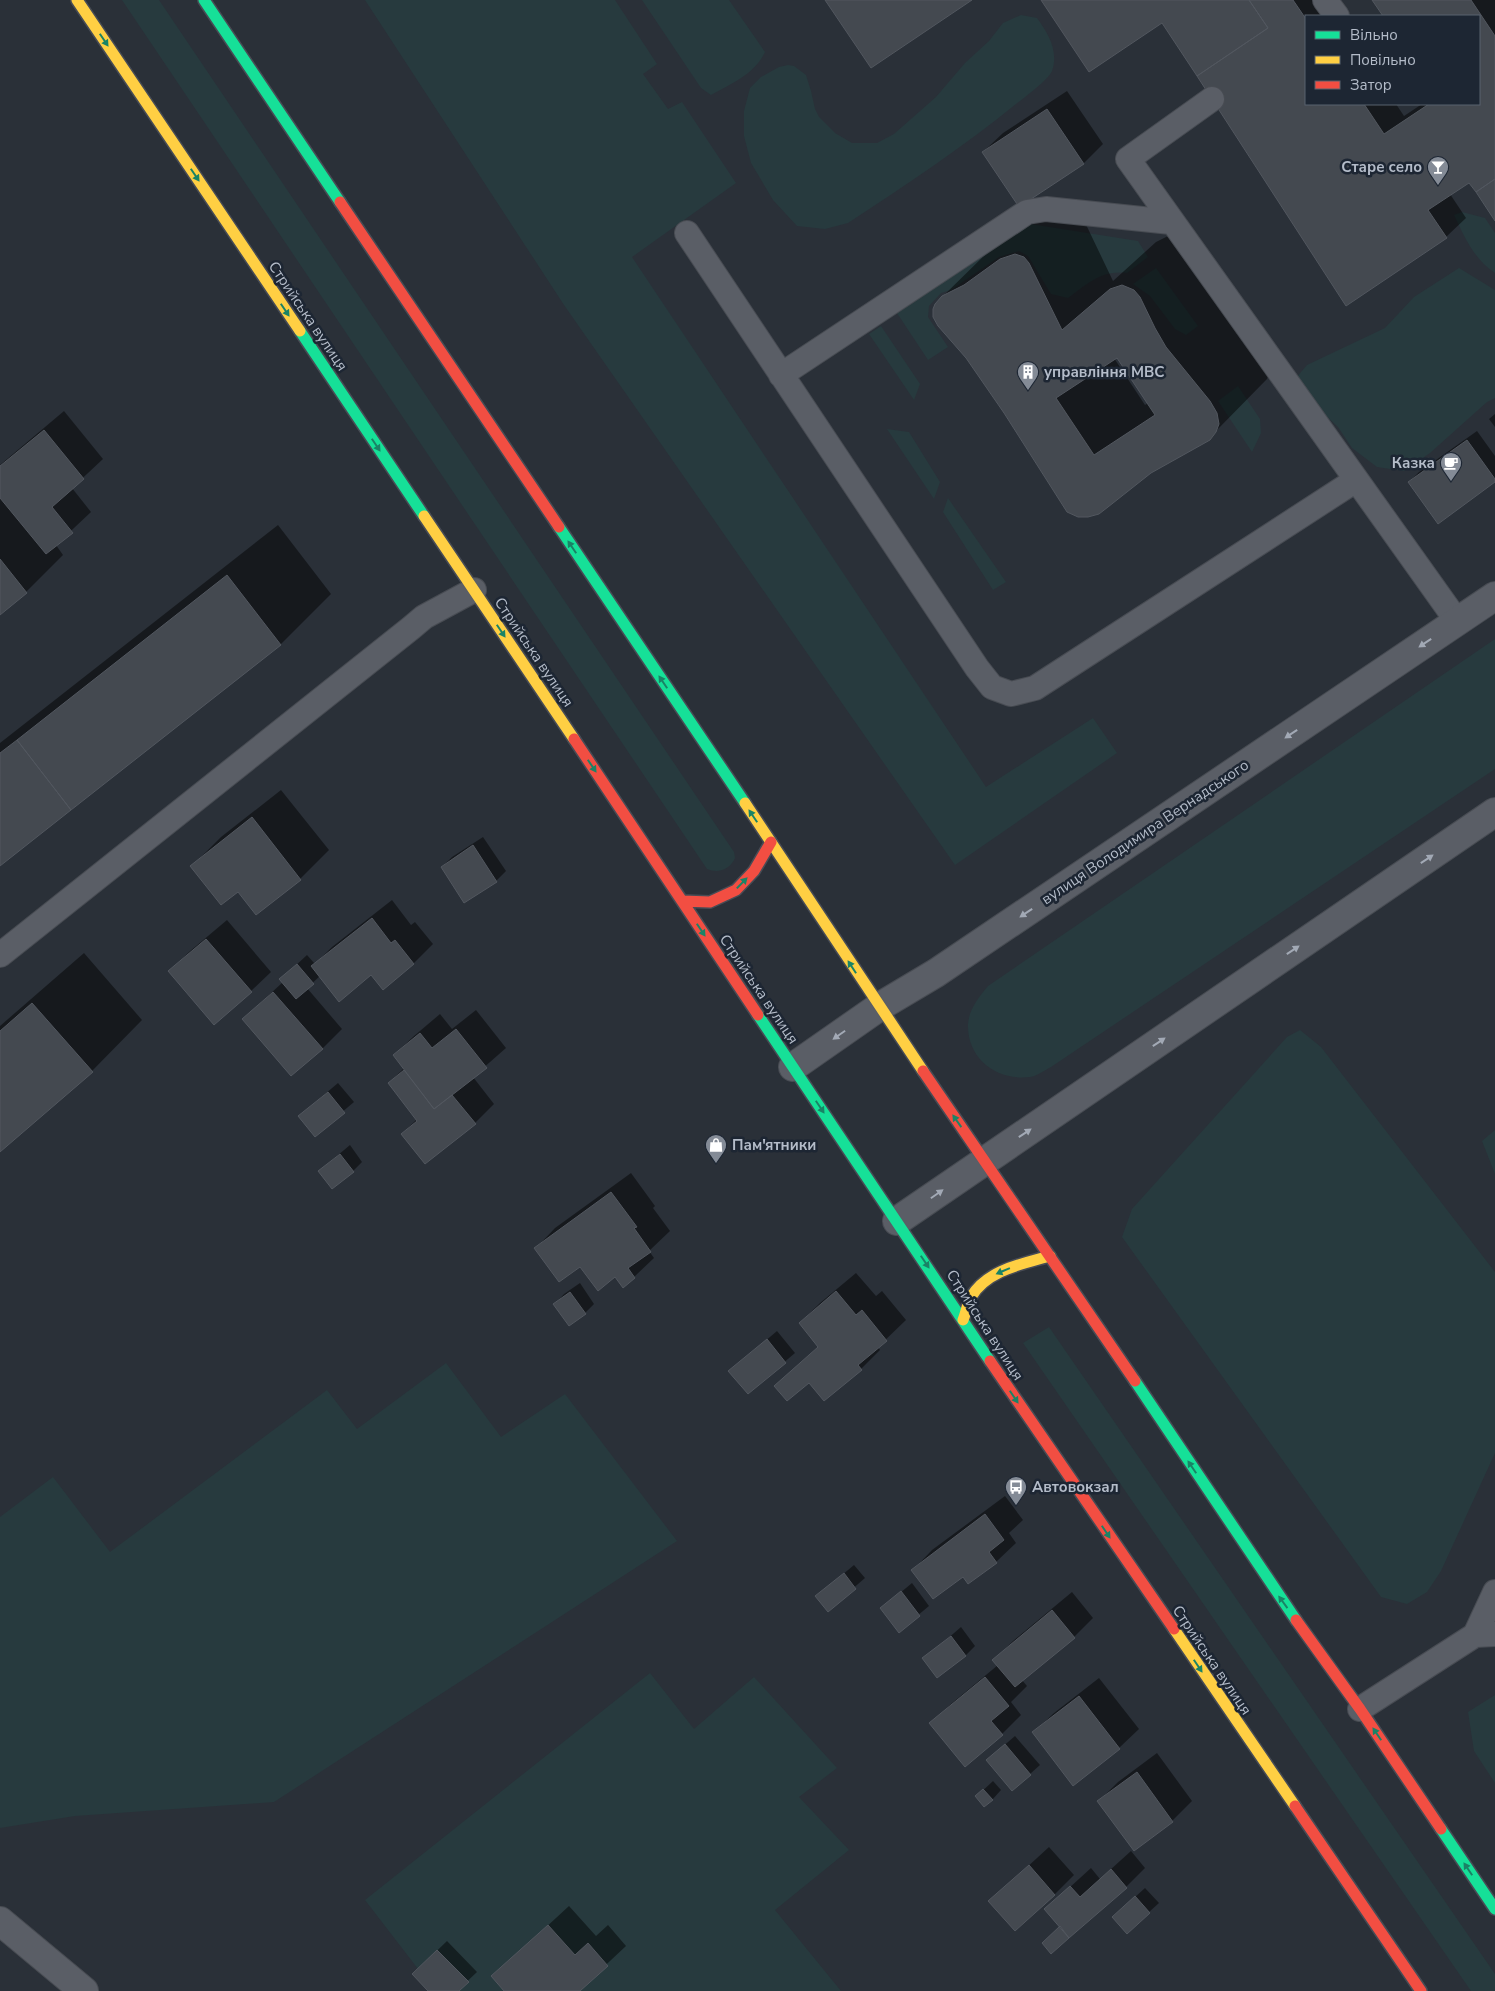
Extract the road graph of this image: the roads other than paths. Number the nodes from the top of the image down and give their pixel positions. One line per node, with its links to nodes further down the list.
1 (77, 0): 10 (main road, Стрийська вулиця, one-way to 10)
2 (204, 0): 14 (main road, one-way to 2)
3 (1325, 0): 4 (lane)
4 (1336, 15)
5 (1212, 100): 6 (lane)
6 (1172, 222): 8 (lane); 9 (lane)
7 (687, 233): 8 (lane)
8 (781, 375): 9 (lane)
9 (1356, 480): 12 (lane)
10 (474, 590): 15 (main road, Стрийська вулиця, one-way to 15); 16 (lane)
11 (1495, 596): 12 (street, вулиця Володимира Вернадського)
12 (1457, 621): 17 (street, вулиця Володимира Вернадського, one-way to 17)
13 (1495, 812): 19 (street, one-way to 13)
14 (771, 842): 15 (main road, one-way to 14); 17 (main road, one-way to 14)
15 (682, 901): 18 (main road, Стрийська вулиця, one-way to 18)
16 (0, 955)
17 (879, 1008): 18 (street, вулиця Володимира Вернадського, one-way to 18); 19 (main road, one-way to 17)
18 (793, 1067): 20 (main road, Стрийська вулиця, one-way to 20)
19 (984, 1161): 20 (street, one-way to 19); 21 (main road)
20 (897, 1221): 22 (main road, Стрийська вулиця, one-way to 22)
21 (1050, 1256): 22 (main road, one-way to 22); 25 (main road, one-way to 21)
22 (964, 1320): 29 (main road, Стрийська вулиця, one-way to 29)
23 (1495, 1592): 24 (lane)
24 (1485, 1634): 25 (lane)
25 (1360, 1709): 26 (main road, one-way to 25)
26 (1495, 1909)
27 (0, 1921): 28 (street)
28 (84, 1991)
29 (1421, 1991)

